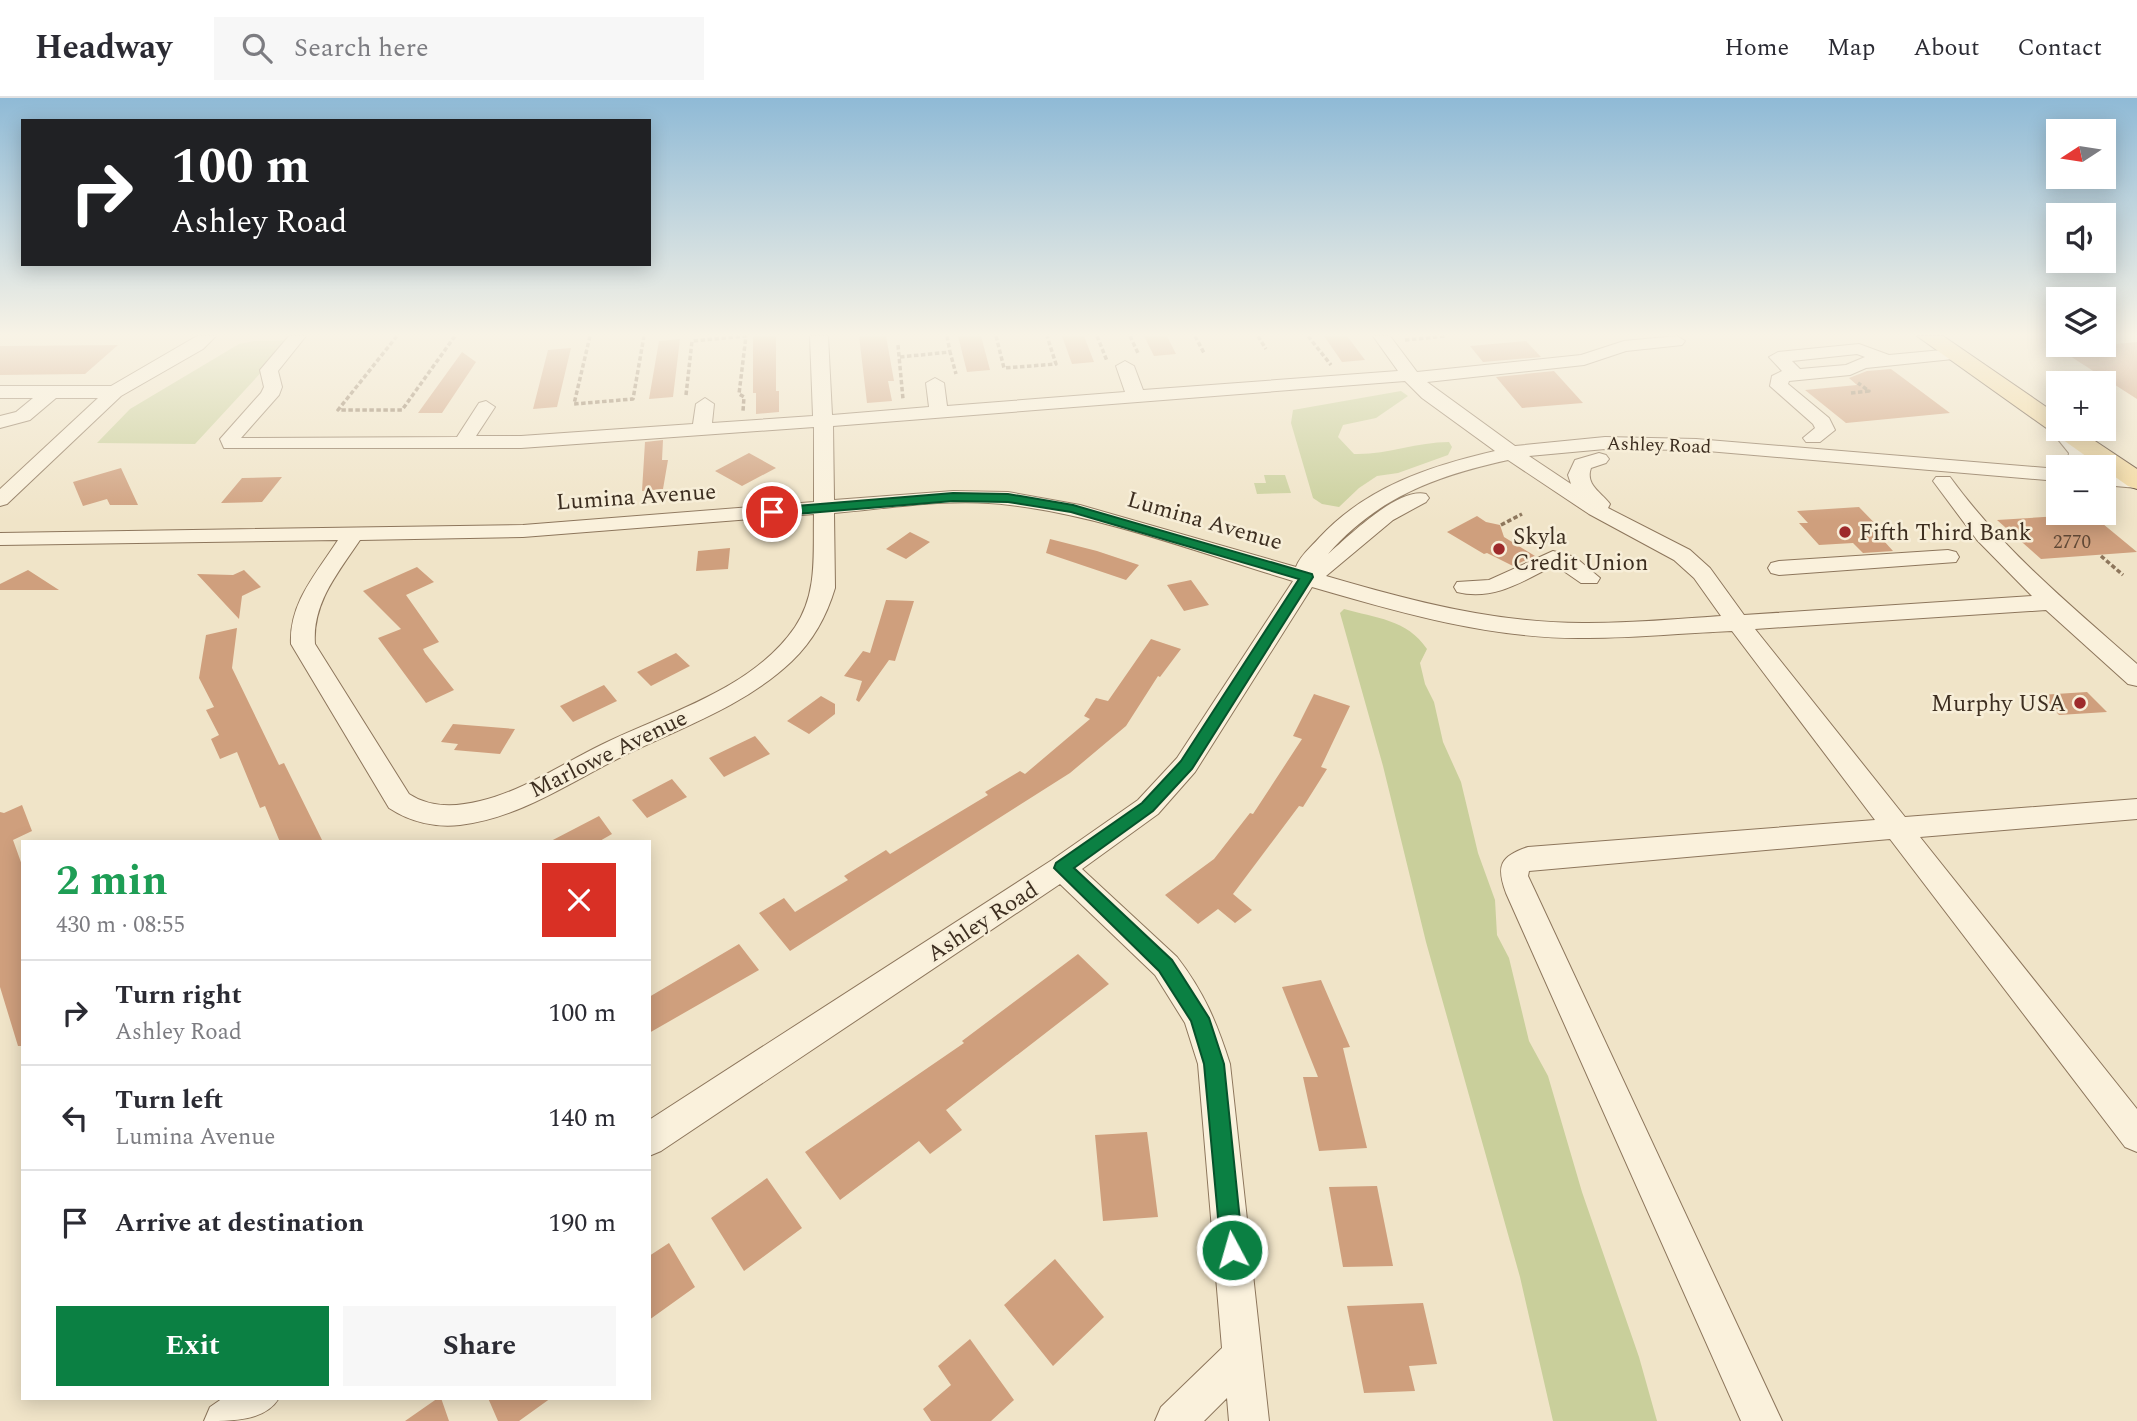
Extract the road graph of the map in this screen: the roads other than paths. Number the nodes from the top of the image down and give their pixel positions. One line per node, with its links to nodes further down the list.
1 (44, 398): 15 (street)
2 (109, 398): 32 (street)
3 (268, 398): 20 (street)
4 (822, 398): 14 (street, Marlowe Avenue)
5 (937, 398): 12 (street)
6 (1126, 398): 12 (street)
7 (1434, 398): 21 (street)
8 (1793, 398): 17 (street)
9 (2023, 398): 13 (main road)
10 (705, 404): 16 (street)
11 (486, 407): 20 (street)
12 (939, 412): 14 (street)
13 (2046, 417)
14 (823, 421): 16 (street); 33 (street, Marlowe Avenue)
15 (0, 422)
16 (702, 430): 20 (street)
17 (1813, 438)
18 (2116, 439): 22 (main road)
19 (2079, 441): 28 (main road)
20 (463, 442)
21 (1510, 453): 24 (street); 25 (street, Ashley Road); 39 (street, Ashley Road)
22 (2137, 453)
23 (1599, 459): 24 (street, Ashley Road); 27 (street, Ashley Road); 34 (street)
24 (1531, 467): 34 (street); 39 (street, Ashley Road)
25 (2046, 472)
26 (2116, 480): 28 (street)
27 (1943, 481): 29 (street, Ashley Road); 42 (street)
28 (2137, 481)
29 (2046, 489)
30 (2116, 495): 31 (street)
31 (2137, 496)
32 (0, 500)
33 (825, 508): 35 (street, Lumina Avenue); 35 (street, Marlowe Avenue); 39 (street, Lumina Avenue)
34 (1640, 532): 43 (street)
35 (352, 535): 36 (street, Lumina Avenue)
36 (0, 539)
37 (1948, 557): 38 (street)
38 (1779, 568)
39 (1307, 577): 43 (street); 47 (street, Ashley Road)
40 (1588, 578): 41 (street)
41 (1465, 587)
42 (2054, 601): 43 (street); 44 (street)
43 (1738, 623): 46 (street)
44 (2137, 677)
45 (2137, 809): 46 (street)
46 (1898, 828): 48 (street); 55 (street)
47 (1062, 868): 49 (street, Ashley Road); 50 (street)
48 (2137, 1136)
49 (651, 1139)
50 (1242, 1356): 53 (street); 54 (street)
51 (255, 1400): 52 (street)
52 (224, 1421)
53 (1175, 1421)
54 (1249, 1421)
55 (1762, 1421)

